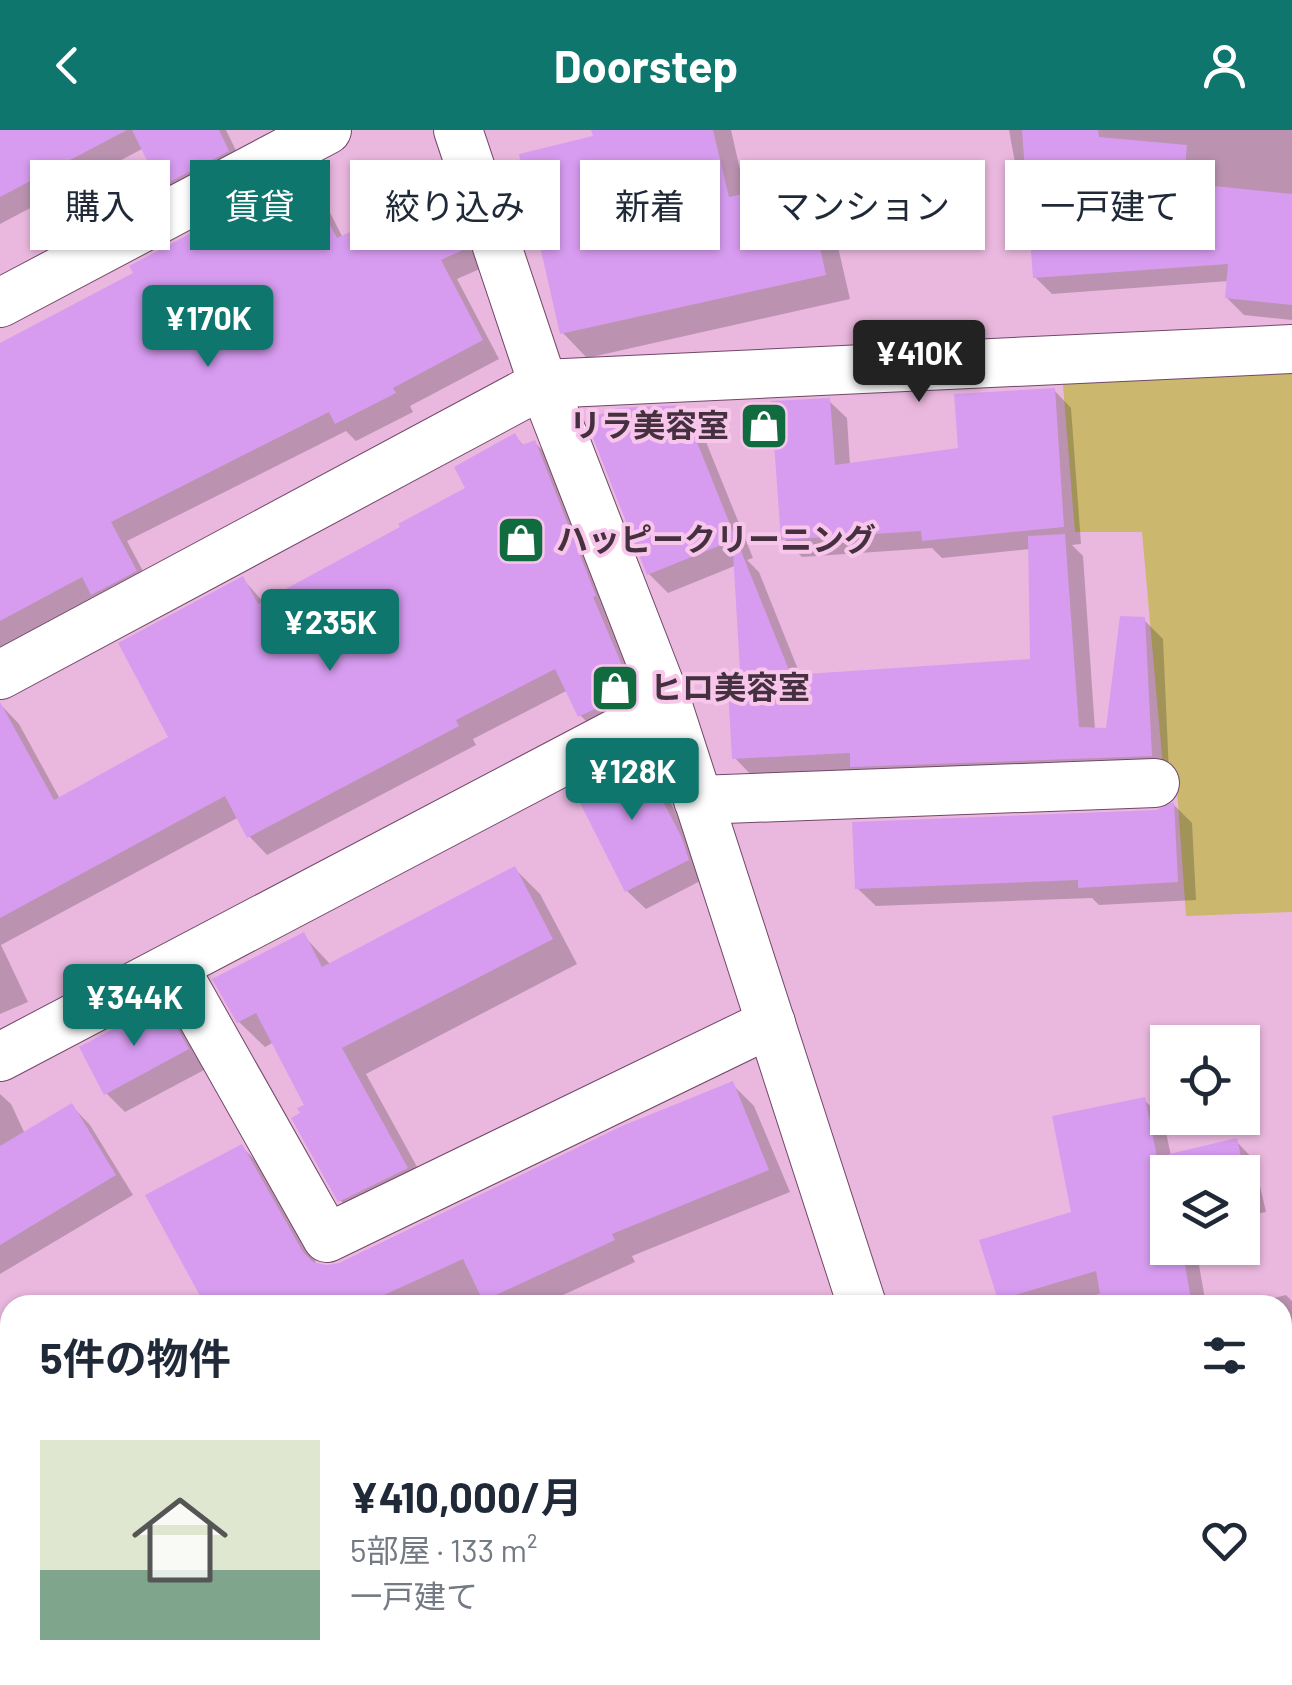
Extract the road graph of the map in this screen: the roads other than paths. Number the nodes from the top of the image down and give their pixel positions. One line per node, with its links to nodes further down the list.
1 (327, 130): 3 (street)
2 (458, 130): 5 (street)
3 (0, 303)
4 (1292, 349): 5 (street)
5 (543, 384): 6 (street); 7 (street)
6 (0, 675)
7 (668, 706): 9 (street); 10 (street)
8 (1154, 783): 9 (street)
9 (698, 800): 11 (street)
10 (174, 968): 11 (street); 12 (street)
11 (771, 1022): 13 (street)
12 (0, 1057)
13 (859, 1295)

